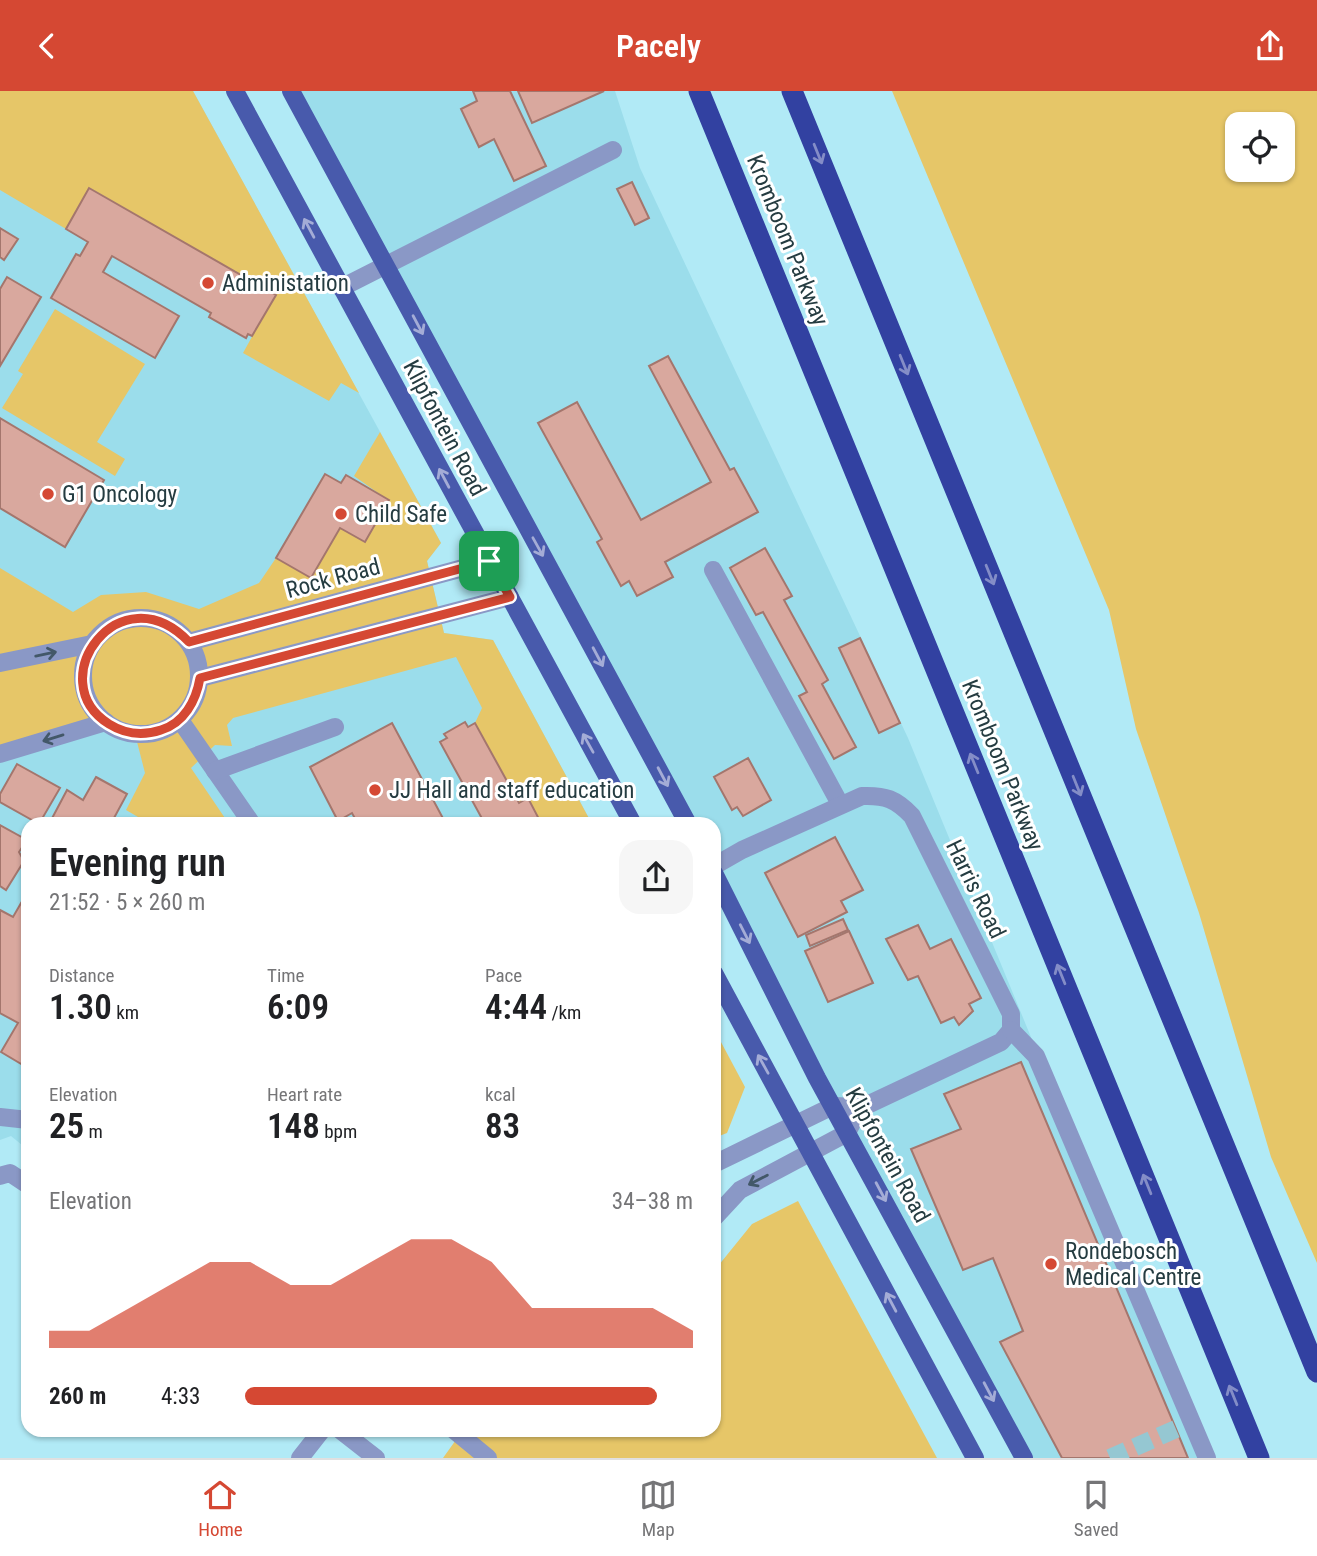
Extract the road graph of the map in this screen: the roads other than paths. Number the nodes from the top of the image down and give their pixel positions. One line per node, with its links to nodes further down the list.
1 (234, 91): 7 (main road, Klipfontein Road, one-way to 1)
2 (291, 91): 6 (main road, Klipfontein Road)
3 (699, 91): 49 (highway, Kromboom Parkway, one-way to 3)
4 (792, 91): 39 (highway, one-way to 39)
5 (613, 150): 6 (street)
6 (386, 265): 7 (street); 23 (main road, Klipfontein Road, one-way to 23)
7 (341, 288): 8 (main road, Klipfontein Road, one-way to 7)
8 (489, 561): 10 (main road, Klipfontein Road); 11 (street, Rock Road)
9 (713, 570): 20 (street)
10 (510, 597): 14 (street); 22 (main road, Klipfontein Road, one-way to 10)
11 (189, 642): 12 (street); 14 (street)
12 (92, 644): 13 (street, one-way to 12); 16 (street)
13 (0, 663)
14 (200, 678): 15 (street)
15 (180, 720): 16 (street); 19 (street)
16 (106, 722): 18 (street, one-way to 18)
17 (335, 727): 19 (street)
18 (0, 754)
19 (215, 771): 21 (street)
20 (841, 804): 24 (street, Harris Road); 27 (street, Harris Road)
21 (247, 817)
22 (629, 817)
23 (684, 817)
24 (721, 863)
25 (721, 887): 28 (main road, Klipfontein Road, one-way to 28)
26 (721, 986): 32 (main road, one-way to 26)
27 (1011, 1030): 29 (street); 48 (street)
28 (833, 1105): 29 (street); 32 (street); 33 (main road, Klipfontein Road)
29 (859, 1109): 33 (street)
30 (0, 1117): 31 (street)
31 (21, 1120)
32 (795, 1124): 34 (main road); 35 (street)
33 (847, 1133): 34 (street); 47 (main road, Klipfontein Road, one-way to 47)
34 (811, 1152): 38 (street, one-way to 38); 46 (main road, one-way to 34)
35 (721, 1161)
36 (5, 1174): 37 (street)
37 (21, 1182)
38 (721, 1200)
39 (1317, 1372)
40 (316, 1437): 43 (street)
41 (349, 1437): 44 (street)
42 (462, 1437): 45 (street)
43 (300, 1458)
44 (376, 1458)
45 (488, 1458)
46 (975, 1458)
47 (1024, 1458)
48 (1207, 1458)
49 (1259, 1458)

